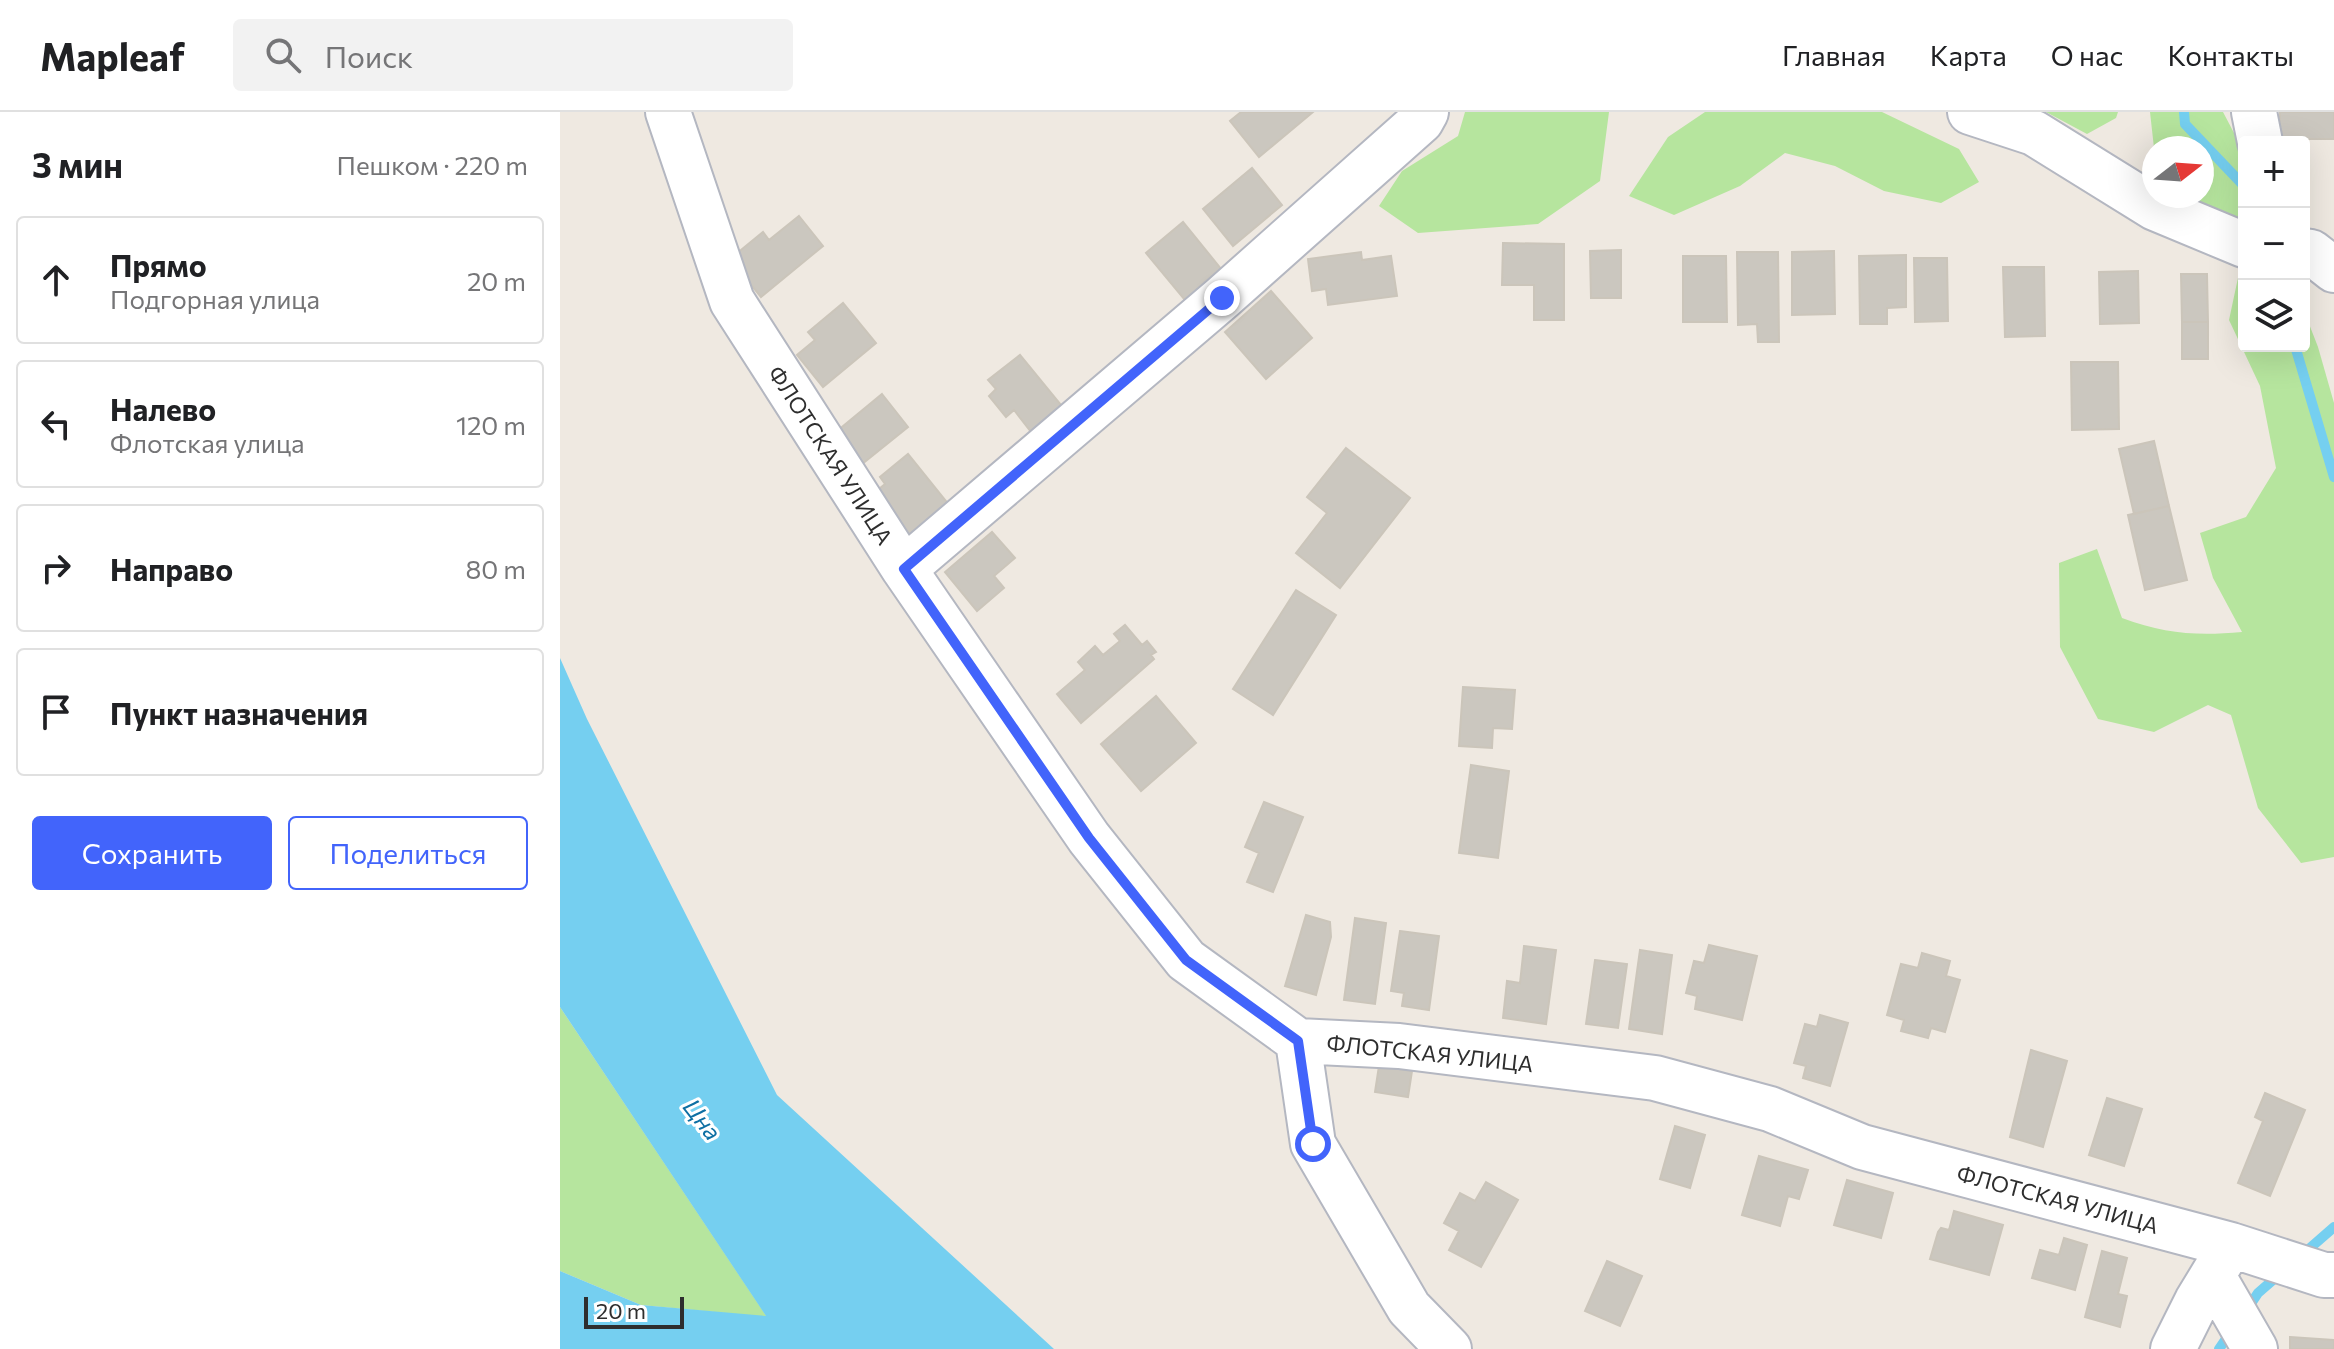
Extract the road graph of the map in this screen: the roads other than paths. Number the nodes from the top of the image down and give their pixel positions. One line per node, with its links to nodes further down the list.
1 (668, 112): 7 (street, ФЛОТСКАЯ УЛИЦА)
2 (1426, 112): 7 (street)
3 (1970, 112): 6 (street)
4 (2254, 112): 5 (street)
5 (2259, 136)
6 (2238, 243)
7 (904, 569): 8 (street, ФЛОТСКАЯ УЛИЦА)
8 (1298, 1041): 9 (street, ФЛОТСКАЯ УЛИЦА); 12 (street)
9 (2235, 1267): 10 (street, ФЛОТСКАЯ УЛИЦА); 11 (street); 13 (street)
10 (2324, 1273)
11 (2254, 1345)
12 (1449, 1349)
13 (2173, 1349)

